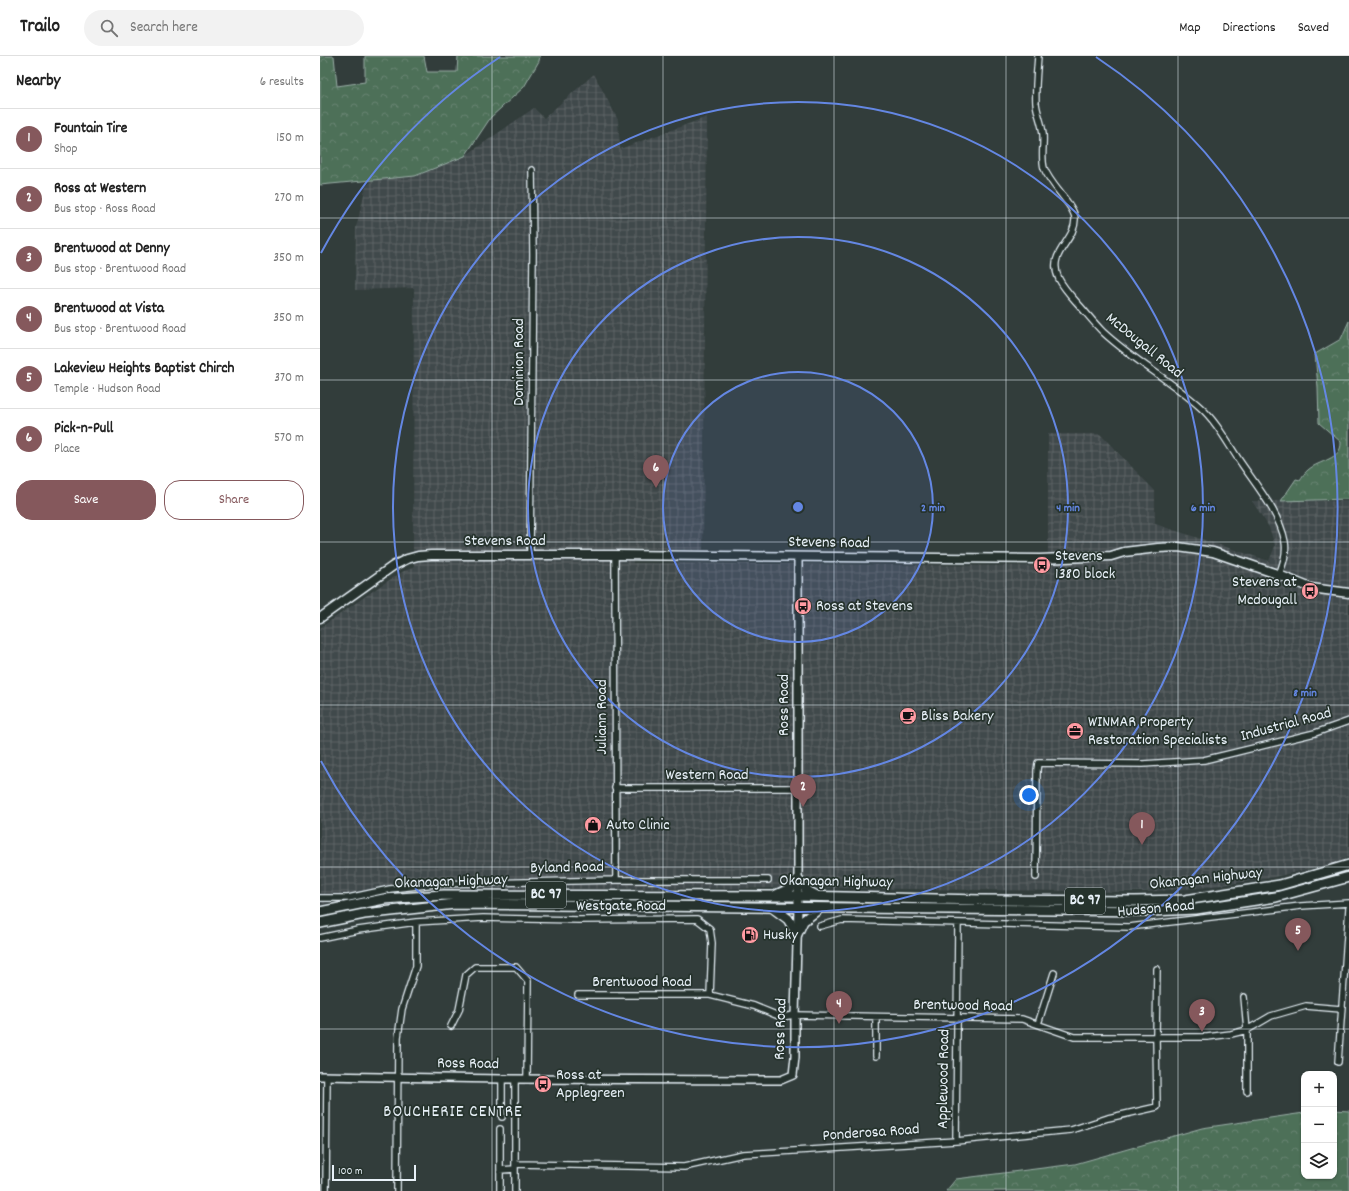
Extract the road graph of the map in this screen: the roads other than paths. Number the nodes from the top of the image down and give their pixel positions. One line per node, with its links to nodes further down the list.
1 (1038, 56): 6 (street, McDougall Road)
2 (532, 170): 3 (street, Dominion Road)
3 (530, 554): 4 (main road, Stevens Road); 8 (main road, Stevens Road)
4 (615, 555): 5 (main road, Stevens Road); 10 (street, Juliann Road)
5 (798, 557): 6 (main road, Stevens Road); 11 (street, Ross Road)
6 (1279, 575): 7 (main road, Stevens Road)
7 (1349, 593)
8 (320, 618)
9 (1349, 720): 13 (street, Industrial Road)
10 (615, 788): 11 (street, Western Road); 15 (street, Juliann Road)
11 (798, 788): 17 (street, Ross Road)
12 (1349, 865): 20 (highway, Okanagan Highway / BC 97)
13 (1036, 877)
14 (1349, 877): 25 (highway, Okanagan Highway / BC 97)
15 (616, 880): 16 (street, Byland Road); 21 (street, Byland Road)
16 (768, 880)
17 (798, 880): 18 (highway); 19 (street, Ross Road); 20 (highway)
18 (774, 896): 19 (highway, Okanagan Highway / BC 97); 27 (highway, Okanagan Highway / BC 97)
19 (798, 896): 20 (highway, Okanagan Highway / BC 97); 24 (street, Ross Road)
20 (818, 896)
21 (320, 898)
22 (1349, 903): 30 (street, Hudson Road)
23 (772, 907): 24 (highway, Okanagan Highway / BC 97); 29 (highway, Okanagan Highway / BC 97); 32 (highway)
24 (798, 908): 25 (highway, Okanagan Highway / BC 97); 32 (street, Ross Road)
25 (820, 908): 32 (highway)
26 (1349, 908): 39 (street)
27 (320, 912)
28 (416, 922): 33 (street, Westgate Road); 37 (street, Westgate Road); 50 (street)
29 (320, 923)
30 (958, 923): 31 (street, Hudson Road); 42 (street, Applewood Road)
31 (820, 926)
32 (797, 934): 40 (street, Ross Road)
33 (320, 938)
34 (1157, 969): 46 (street)
35 (1054, 973): 43 (street)
36 (578, 995): 37 (street, Brentwood Road)
37 (710, 995): 40 (street, Brentwood Road)
38 (1244, 996): 45 (street)
39 (1341, 1008): 45 (street, Brentwood Road); 48 (street)
40 (795, 1015): 41 (street, Brentwood Road); 51 (street, Ross Road)
41 (876, 1017): 42 (street, Brentwood Road); 47 (street)
42 (958, 1019): 43 (street, Brentwood Road); 57 (street, Applewood Road)
43 (1038, 1024): 46 (street, Brentwood Road)
44 (451, 1026): 51 (street)
45 (1247, 1030): 46 (street, Brentwood Road); 54 (street)
46 (1156, 1037): 57 (street, Ponderosa Road)
47 (876, 1056)
48 (1338, 1062)
49 (323, 1076): 50 (street, Ross Road); 60 (street)
50 (397, 1077): 52 (street, Ross Road); 61 (street)
51 (527, 1078): 53 (street, Ross Road)
52 (502, 1079): 53 (street, Ross Road); 55 (street)
53 (515, 1079): 58 (street)
54 (1246, 1091)
55 (502, 1117)
56 (500, 1129): 59 (street)
57 (956, 1140): 58 (street, Ponderosa Road)
58 (515, 1166): 59 (street, Ponderosa Road); 63 (street)
59 (500, 1170): 62 (street)
60 (326, 1191)
61 (397, 1191)
62 (500, 1191)
63 (515, 1191)

